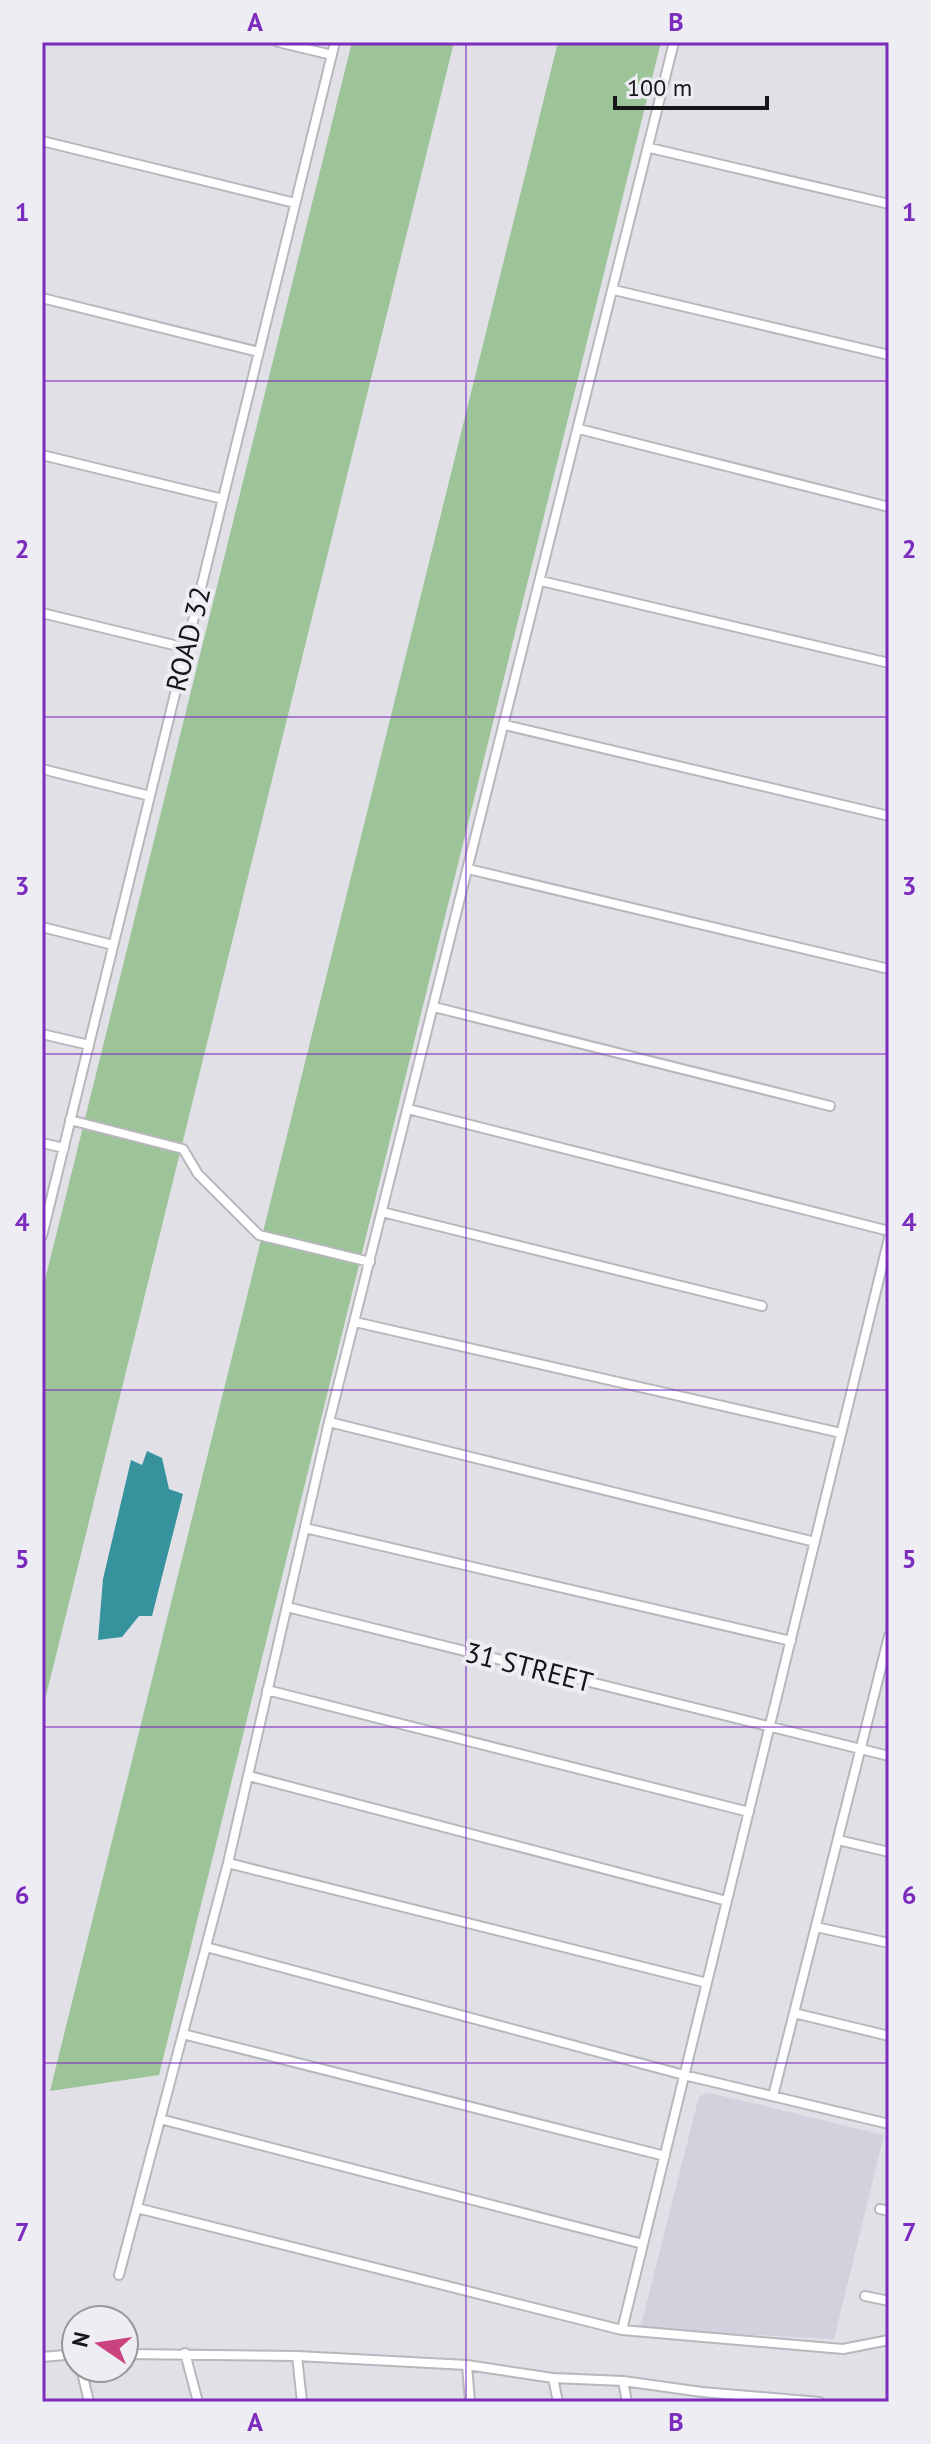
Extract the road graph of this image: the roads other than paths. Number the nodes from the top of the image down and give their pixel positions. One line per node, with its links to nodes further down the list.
1 (278, 42): 4 (street)
2 (335, 42): 4 (street, ROAD 32)
3 (674, 42): 6 (street)
4 (332, 55): 7 (street, ROAD 32)
5 (42, 141): 7 (street)
6 (650, 148): 8 (street); 9 (street)
7 (295, 203): 11 (street, ROAD 32)
8 (889, 204)
9 (614, 290): 12 (street); 13 (street)
10 (42, 298): 11 (street)
11 (259, 352): 15 (street, ROAD 32)
12 (889, 355)
13 (579, 429): 16 (street); 17 (street)
14 (42, 455): 15 (street)
15 (223, 499): 19 (street, ROAD 32)
16 (889, 507)
17 (541, 581): 20 (street); 21 (street)
18 (42, 613): 19 (street)
19 (186, 648): 23 (street, ROAD 32)
20 (889, 663)
21 (505, 725): 24 (street); 25 (street)
22 (42, 769): 23 (street)
23 (150, 796): 27 (street, ROAD 32)
24 (889, 816)
25 (468, 869): 28 (street); 29 (street)
26 (42, 927): 27 (street)
27 (113, 945): 31 (street, ROAD 32)
28 (889, 969)
29 (434, 1007): 32 (street); 33 (street)
30 (42, 1034): 31 (street)
31 (89, 1045): 34 (street, ROAD 32)
32 (830, 1106)
33 (408, 1109): 37 (street); 38 (street)
34 (70, 1120): 36 (street, ROAD 32); 41 (street)
35 (42, 1143): 36 (street)
36 (64, 1148): 39 (street, ROAD 32)
37 (382, 1212): 41 (street); 42 (street)
38 (889, 1231)
39 (42, 1236)
40 (889, 1238): 45 (street)
41 (370, 1262): 43 (street)
42 (762, 1306)
43 (355, 1322): 44 (street); 45 (street)
44 (329, 1422): 46 (street); 47 (street)
45 (841, 1433): 47 (street)
46 (305, 1528): 48 (street); 50 (street)
47 (815, 1542): 50 (street)
48 (287, 1607): 52 (street); 53 (street, 31 STREET)
49 (889, 1636): 51 (street)
50 (791, 1641): 53 (street)
51 (885, 1665): 54 (street)
52 (267, 1690): 56 (street); 57 (street)
53 (770, 1726): 54 (street, 31 STREET); 57 (street)
54 (861, 1749): 55 (street, 31 STREET); 58 (street)
55 (889, 1756)
56 (249, 1776): 60 (street); 61 (street)
57 (749, 1812): 61 (street)
58 (838, 1840): 59 (street); 62 (street)
59 (889, 1852)
60 (228, 1863): 64 (street); 65 (street)
61 (727, 1901): 65 (street)
62 (816, 1927): 63 (street); 66 (street)
63 (889, 1943)
64 (206, 1947): 67 (street); 69 (street)
65 (707, 1983): 69 (street)
66 (794, 2013): 68 (street); 70 (street)
67 (183, 2034): 71 (street); 73 (street)
68 (889, 2036)
69 (684, 2075): 70 (street); 73 (street)
70 (773, 2096): 72 (street)
71 (160, 2119): 74 (street); 75 (street)
72 (889, 2124)
73 (665, 2156): 75 (street)
74 (137, 2208): 76 (street); 79 (street)
75 (643, 2244): 79 (street)
76 (119, 2275)
77 (865, 2296): 78 (street)
78 (889, 2301)
79 (622, 2330): 80 (street)
80 (889, 2340)
81 (185, 2353): 82 (street); 83 (street); 88 (street)
82 (140, 2354)
83 (297, 2356): 84 (street); 89 (street)
84 (467, 2365): 85 (street); 90 (street)
85 (553, 2378): 86 (street); 91 (street)
86 (623, 2381): 87 (street); 92 (street)
87 (703, 2397): 93 (street)
88 (198, 2402)
89 (302, 2402)
90 (470, 2402)
91 (558, 2402)
92 (627, 2402)
93 (820, 2402)

